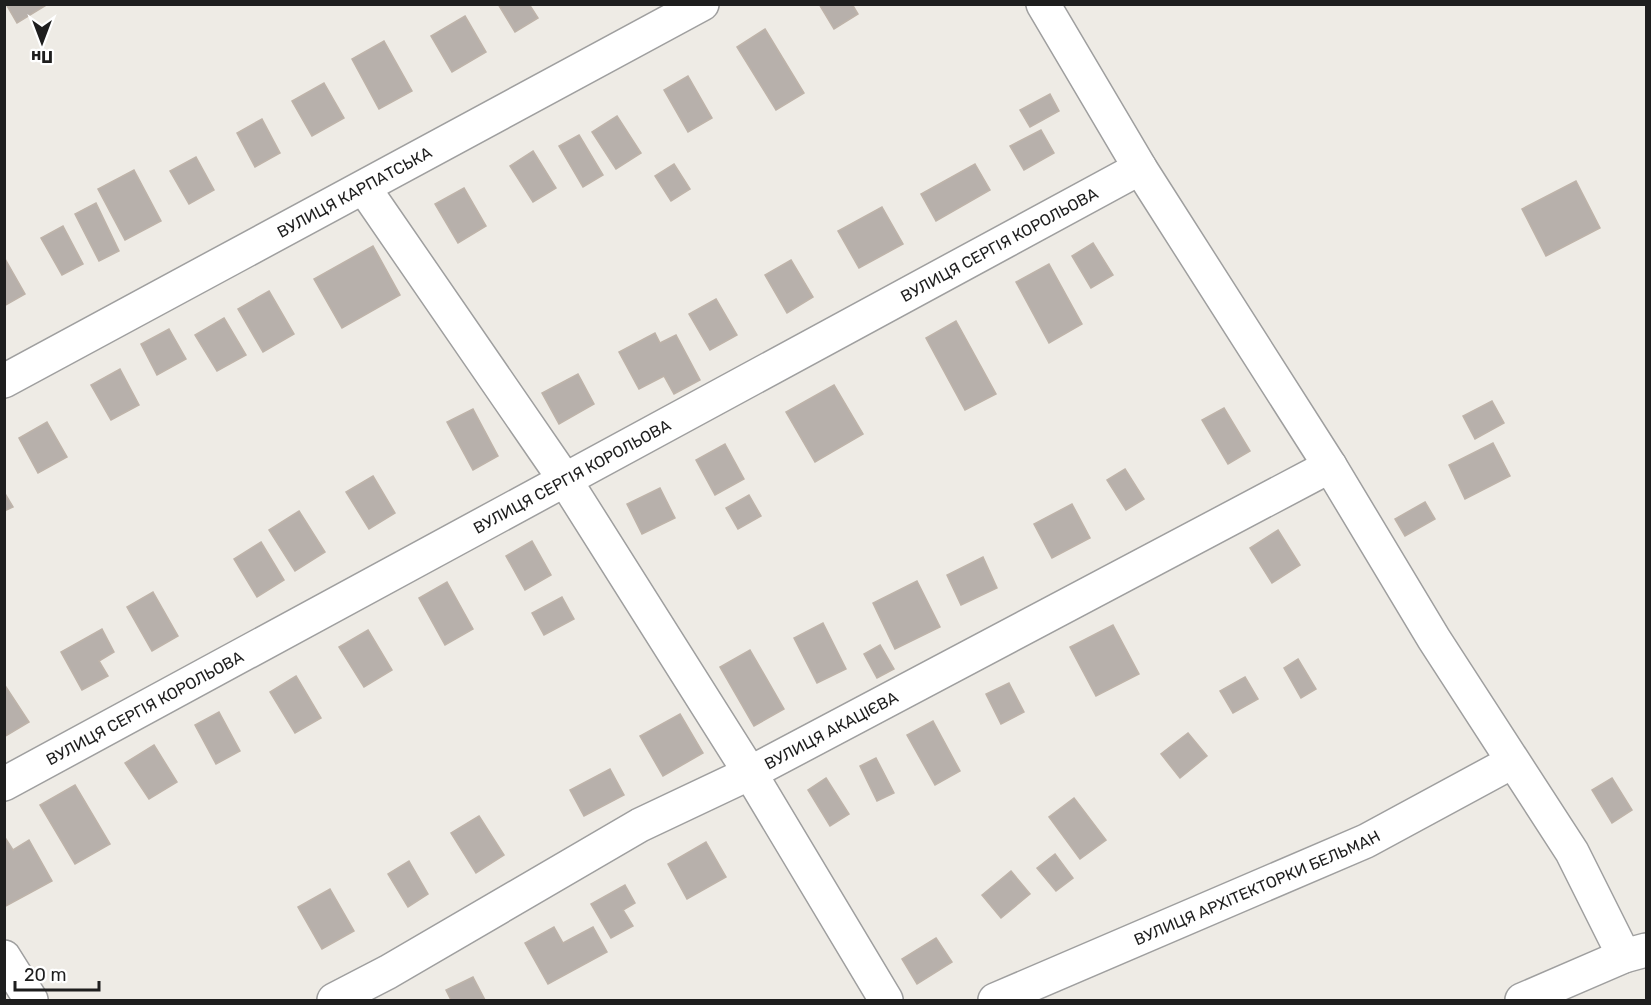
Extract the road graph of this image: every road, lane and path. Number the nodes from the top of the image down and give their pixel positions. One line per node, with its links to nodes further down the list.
1 (702, 4): 4 (street, ВУЛИЦЯ КАРПАТСЬКА)
2 (1043, 4): 3 (street)
3 (1140, 168): 6 (street); 7 (street, ВУЛИЦЯ СЕРГІЯ КОРОЛЬОВА)
4 (364, 188): 5 (street, ВУЛИЦЯ КАРПАТСЬКА); 7 (street)
5 (4, 381)
6 (1330, 466): 8 (street); 9 (street, ВУЛИЦЯ АКАЦІЄВА)
7 (565, 480): 9 (street); 10 (street, ВУЛИЦЯ СЕРГІЯ КОРОЛЬОВА)
8 (1512, 762): 11 (street); 16 (street, ВУЛИЦЯ АРХІТЕКТОРКИ БЕЛЬМАН)
9 (750, 773): 14 (street, ВУЛИЦЯ АКАЦІЄВА); 15 (street)
10 (4, 784)
11 (1635, 953): 17 (street)
12 (4, 957): 13 (street)
13 (31, 1000)
14 (334, 1000)
15 (886, 1000)
16 (995, 1000)
17 (1522, 1000)

